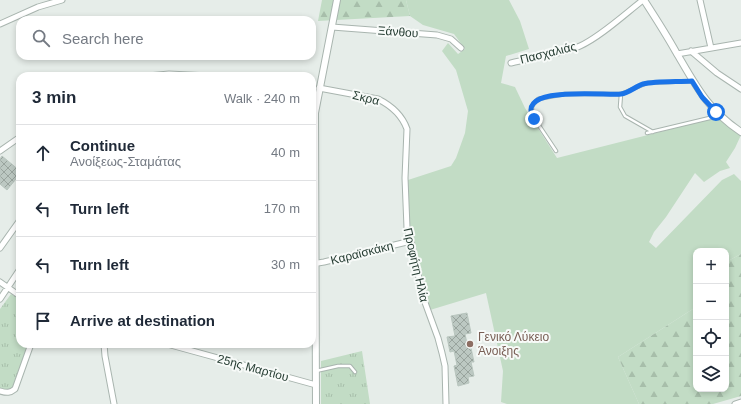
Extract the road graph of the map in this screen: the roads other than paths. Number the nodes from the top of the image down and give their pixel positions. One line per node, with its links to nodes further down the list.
1 (62, 0): 6 (street)
2 (337, 0): 8 (street)
3 (644, 0): 13 (street); 14 (street, Πασχαλιάς)
4 (700, 0): 11 (street)
5 (16, 16): 7 (street)
6 (17, 16)
7 (0, 24)
8 (332, 27): 10 (street, Ξάνθου); 16 (street)
9 (741, 43): 11 (street)
10 (460, 48)
11 (711, 48): 12 (street)
12 (691, 51): 13 (street); 17 (street)
13 (677, 54): 15 (street)
14 (511, 63)
15 (692, 81): 18 (lane); 20 (street)
16 (319, 88): 19 (street); 21 (street, Σκρα)
17 (741, 89)
18 (622, 94): 22 (lane); 27 (lane)
19 (316, 96)
20 (719, 115): 22 (lane); 23 (street)
21 (405, 123): 29 (street, Προφήτη Ηλία)
22 (653, 132): 24 (lane)
23 (741, 132)
24 (647, 133)
25 (16, 140): 26 (street)
26 (0, 151)
27 (556, 151)
28 (16, 226): 30 (street)
29 (411, 242): 31 (street, Καραϊσκάκη); 48 (street, Προφήτη Ηλία)
30 (0, 248)
31 (316, 263)
32 (16, 275): 34 (street)
33 (0, 282): 34 (street)
34 (8, 288): 35 (street); 36 (street)
35 (16, 293)
36 (0, 300)
37 (30, 348): 44 (street)
38 (104, 348): 46 (street)
39 (182, 348): 43 (street, 25ης Μαρτίου)
40 (315, 348): 41 (street)
41 (315, 371): 42 (lane); 43 (street)
42 (355, 372)
43 (316, 385): 47 (street)
44 (0, 391)
45 (741, 402): 49 (street)
46 (114, 404)
47 (316, 404)
48 (446, 404)
49 (735, 404)

